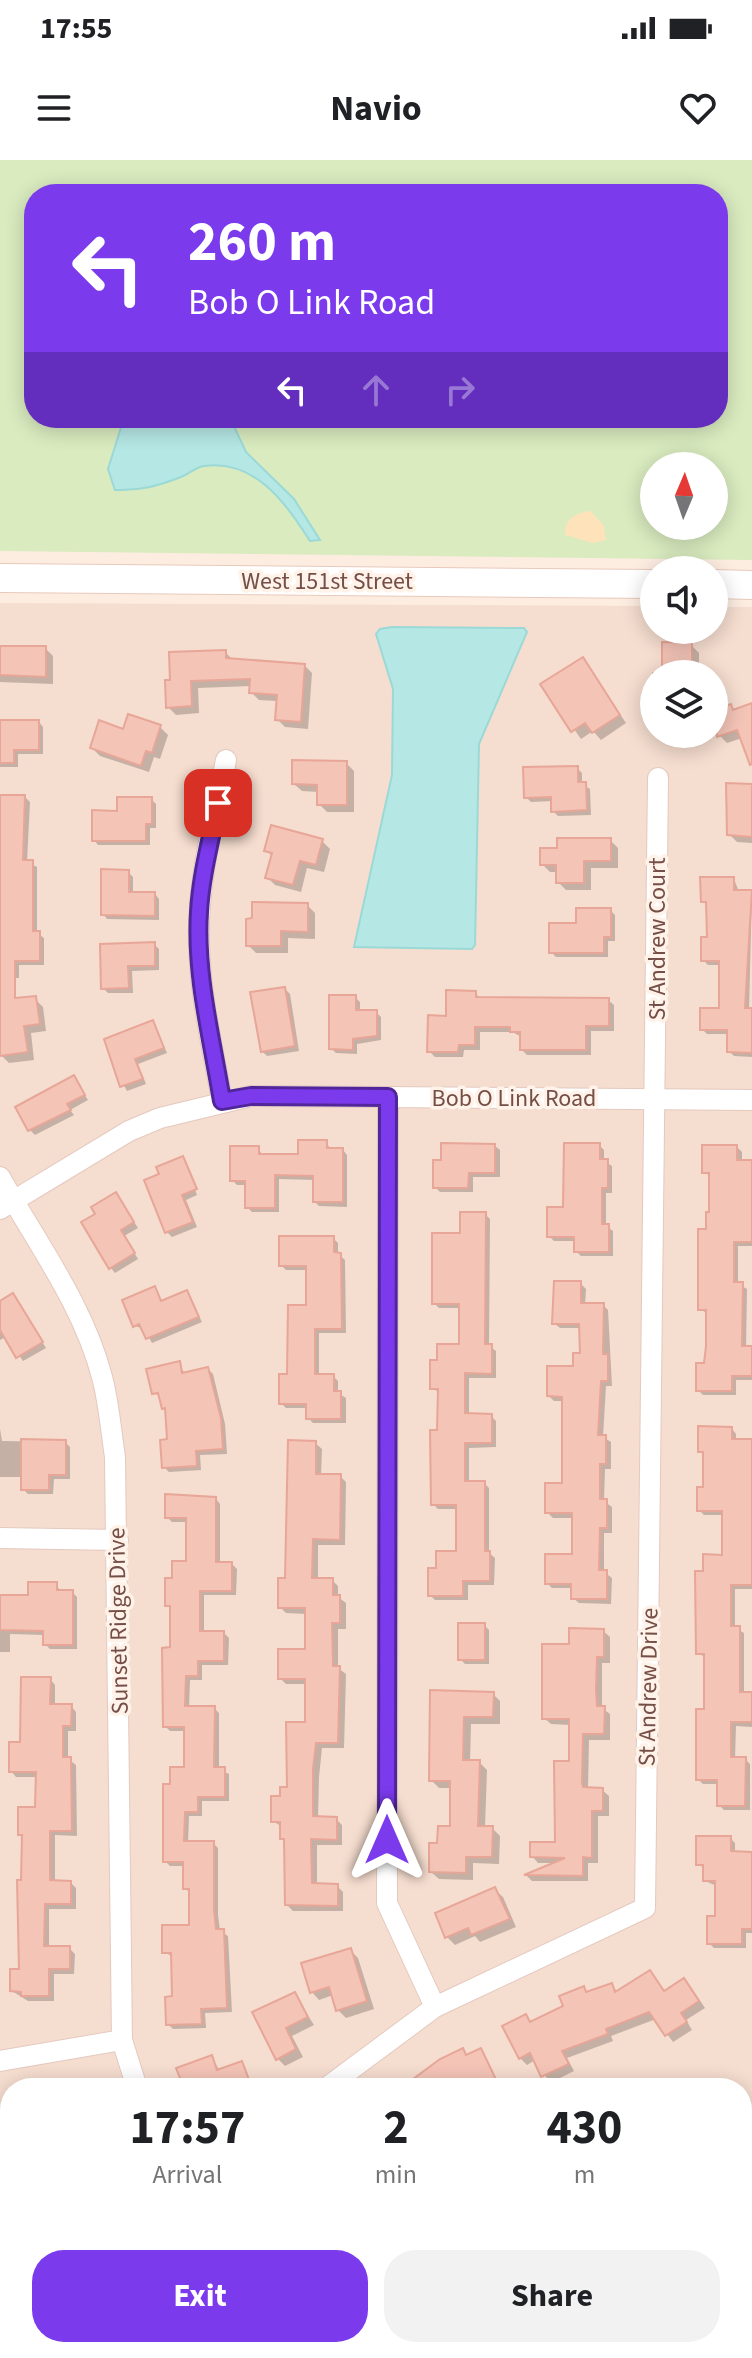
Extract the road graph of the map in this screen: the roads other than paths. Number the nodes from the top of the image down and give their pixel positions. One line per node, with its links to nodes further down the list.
1 (0, 578): 2 (street, West 151st Street)
2 (640, 584)
3 (728, 584): 4 (street)
4 (752, 585)
5 (226, 760): 10 (street)
6 (658, 778): 8 (street, St Andrew Court)
7 (388, 1097): 8 (street, Bob O Link Road); 10 (street, Bob O Link Road); 15 (street)
8 (655, 1099): 9 (street, Bob O Link Road); 15 (street, St Andrew Drive)
9 (752, 1100)
10 (222, 1101): 12 (street, Bob O Link Road)
11 (0, 1177): 12 (street, Sunset Ridge Drive)
12 (6, 1205): 14 (street, Sunset Ridge Drive)
13 (0, 1538): 14 (street)
14 (118, 1540): 16 (street, Sunset Ridge Drive)
15 (435, 2007): 19 (street, St Andrew Drive)
16 (122, 2040): 17 (street); 18 (street, Sunset Ridge Drive)
17 (0, 2061)
18 (134, 2078)
19 (339, 2078)

